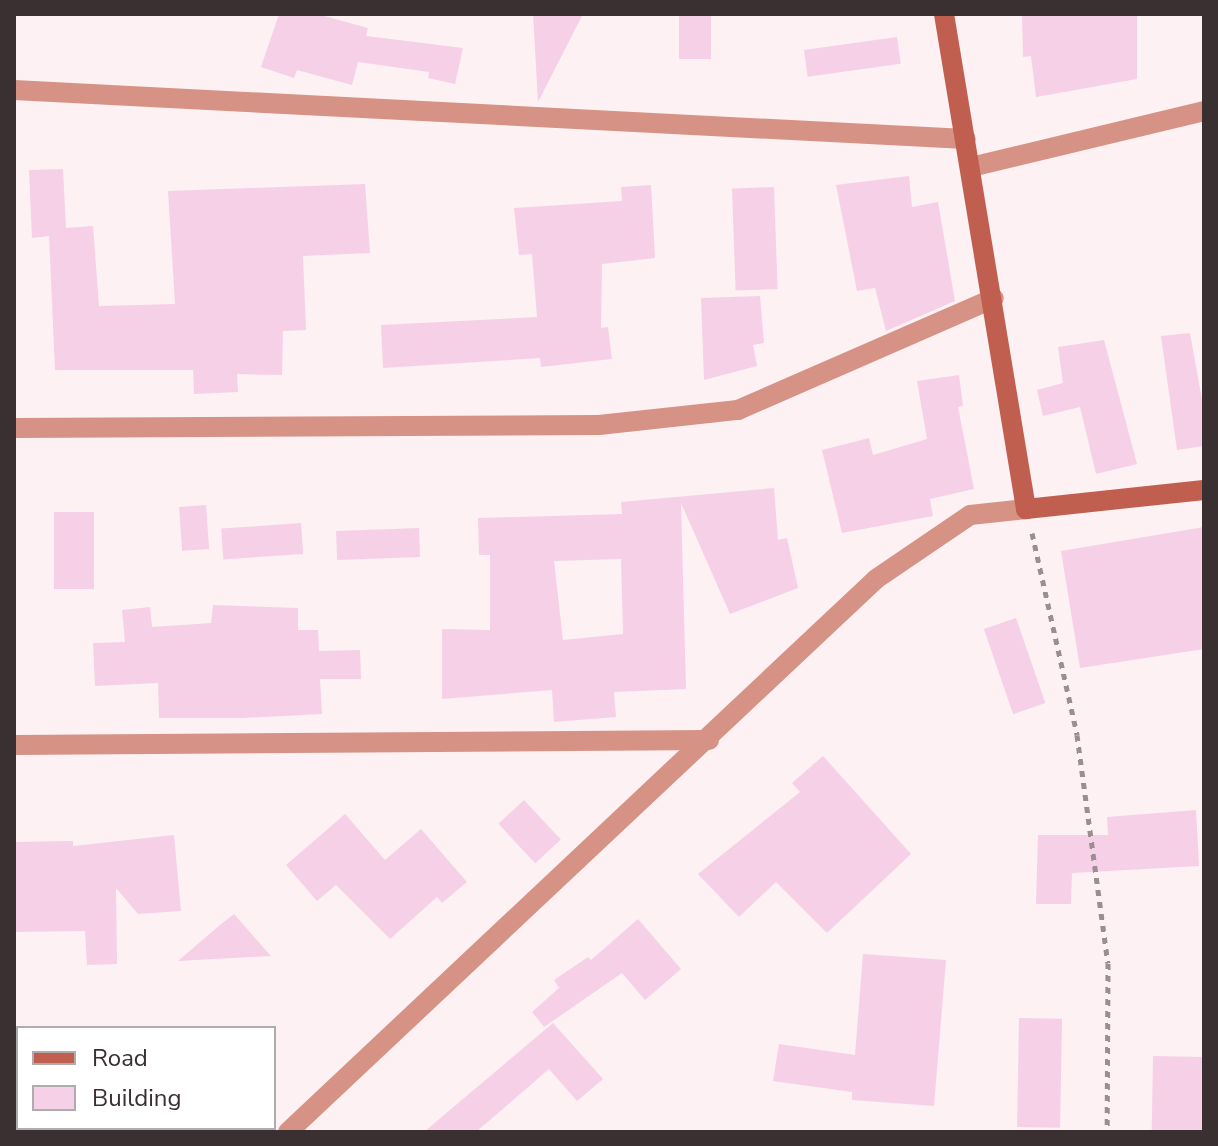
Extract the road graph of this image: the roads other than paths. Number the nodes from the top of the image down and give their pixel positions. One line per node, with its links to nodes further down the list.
1 (944, 14): 4 (street)
2 (14, 90): 4 (street)
3 (1204, 111): 5 (street)
4 (966, 139): 5 (street)
5 (971, 167): 6 (street)
6 (994, 298): 7 (street); 9 (street)
7 (14, 428)
8 (1204, 490): 9 (street)
9 (1026, 509): 10 (street)
10 (709, 740): 11 (street); 12 (street)
11 (14, 745)
12 (288, 1132)

